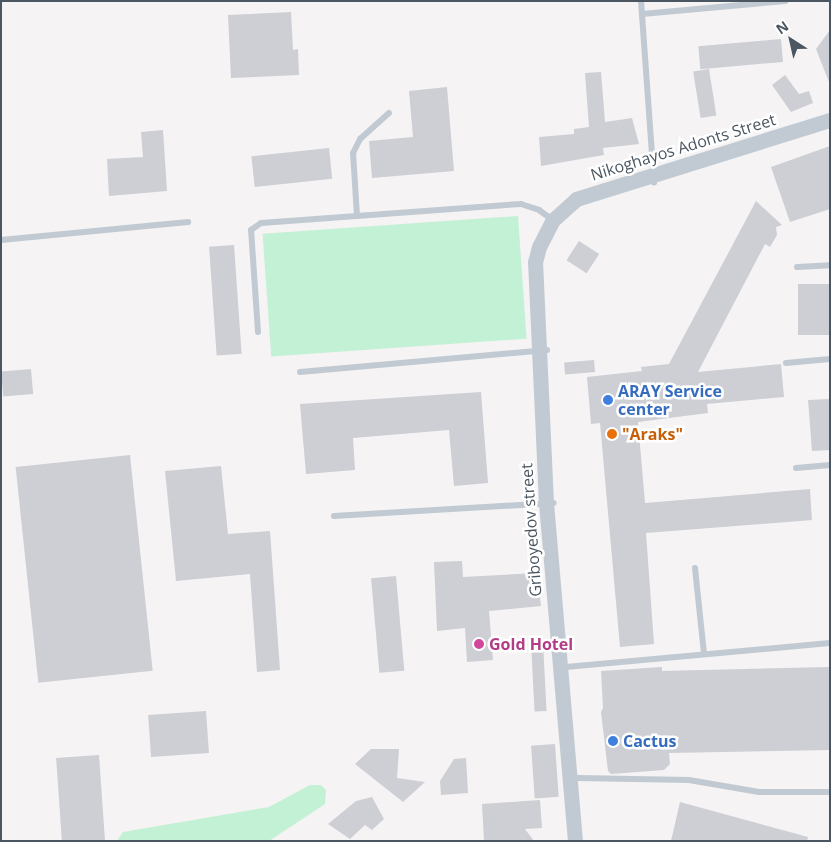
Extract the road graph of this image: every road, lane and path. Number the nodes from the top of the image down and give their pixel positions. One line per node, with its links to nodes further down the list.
1 (641, 1): 3 (lane)
2 (785, 1): 3 (lane)
3 (642, 14): 8 (lane)
4 (389, 113): 9 (lane)
5 (830, 120): 7 (street, Nikoghayos Adonts Street)
6 (830, 128): 7 (street, Nikoghayos Adonts Street)
7 (750, 150): 8 (street, Nikoghayos Adonts Street)
8 (654, 179): 11 (street, Nikoghayos Adonts Street)
9 (357, 216): 11 (lane); 15 (lane)
10 (188, 222): 12 (lane)
11 (556, 222): 16 (street, Griboyedov street)
12 (1, 240)
13 (830, 265): 14 (lane)
14 (797, 267)
15 (258, 332)
16 (544, 350): 19 (lane); 22 (street, Griboyedov street)
17 (830, 360): 18 (lane)
18 (786, 363)
19 (300, 372)
20 (830, 465): 21 (lane)
21 (796, 468)
22 (550, 503): 23 (lane); 27 (street, Griboyedov street); 30 (street, Griboyedov street)
23 (334, 516)
24 (695, 568): 26 (lane)
25 (830, 643): 26 (lane)
26 (704, 653): 27 (lane)
27 (566, 666): 28 (street, Griboyedov street)
28 (578, 778): 29 (lane); 31 (street, Griboyedov street)
29 (830, 792)
30 (575, 841)
31 (582, 841)

